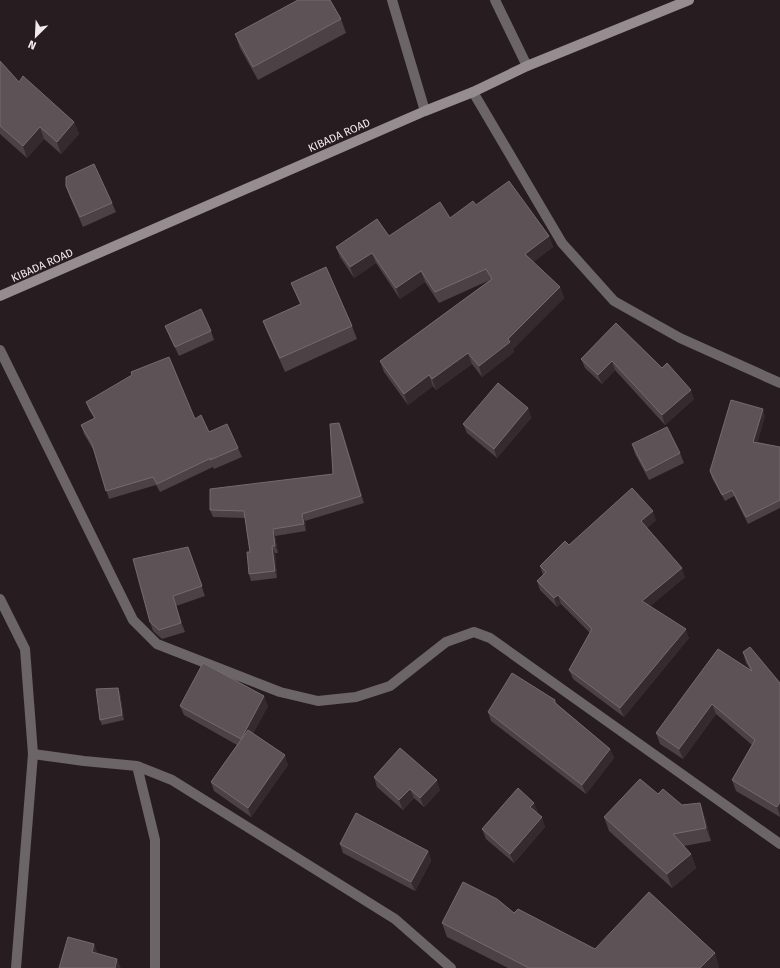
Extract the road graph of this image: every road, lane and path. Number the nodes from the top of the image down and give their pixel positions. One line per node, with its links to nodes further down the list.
1 (392, 0): 6 (street)
2 (496, 0): 4 (street)
3 (690, 0): 4 (main road, KIBADA ROAD)
4 (527, 66): 5 (main road, KIBADA ROAD)
5 (473, 92): 6 (main road, KIBADA ROAD); 9 (street)
6 (425, 111): 7 (main road, KIBADA ROAD)
7 (0, 296)
8 (0, 350): 13 (street)
9 (780, 383)
10 (0, 599): 11 (street)
11 (33, 754): 12 (street); 14 (street)
12 (137, 766): 15 (street); 16 (street)
13 (780, 844)
14 (16, 968)
15 (155, 968)
16 (451, 968)

